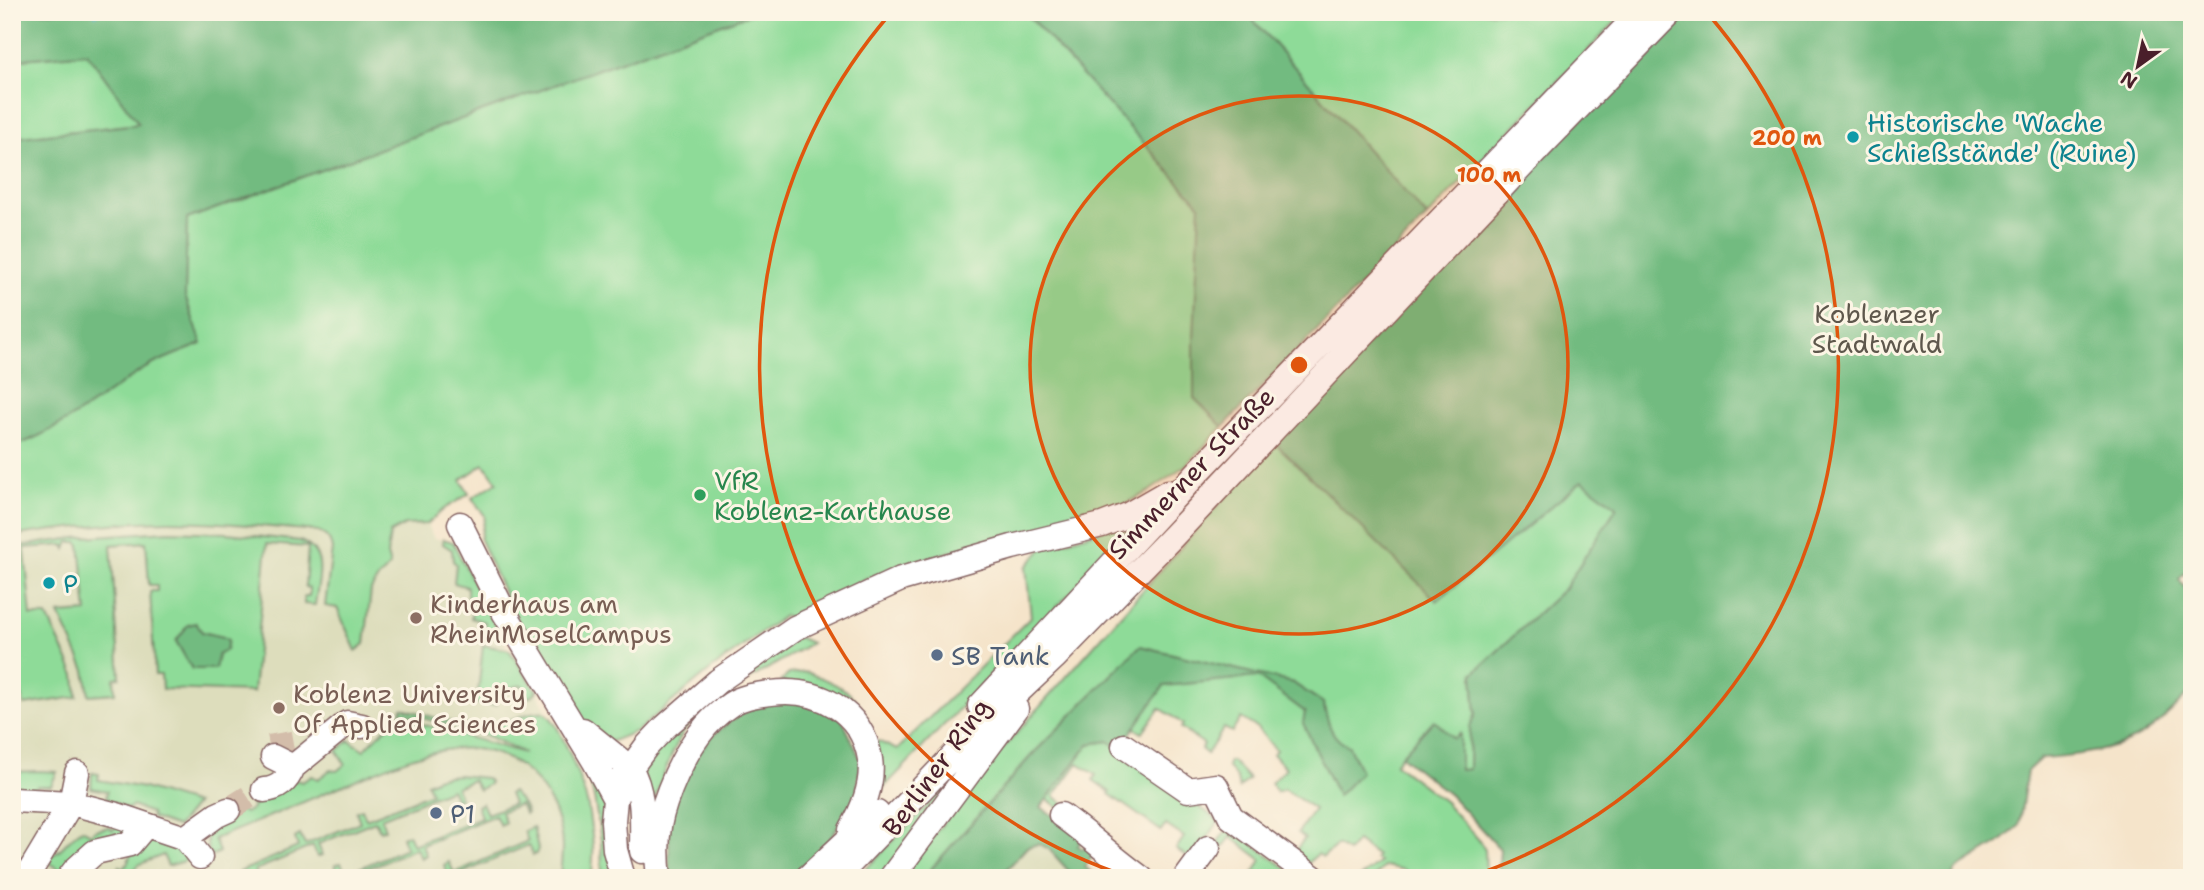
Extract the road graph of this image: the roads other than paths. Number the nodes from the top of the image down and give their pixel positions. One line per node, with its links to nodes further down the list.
1 (1671, 12): 5 (street, Simmerner Straße)
2 (1637, 15): 3 (street, Simmerner Straße)
3 (1197, 473): 9 (street); 20 (street, Simmerner Straße)
4 (460, 524): 6 (street)
5 (1054, 658): 32 (street, Simmerner Straße); 33 (street, Berliner Ring)
6 (566, 716): 9 (street); 12 (street)
7 (362, 726): 11 (street)
8 (1124, 746): 36 (street)
9 (629, 768): 12 (street); 29 (street)
10 (74, 773): 14 (street)
11 (264, 790)
12 (615, 799): 28 (street)
13 (12, 800): 14 (street)
14 (71, 803): 17 (street); 21 (street)
15 (228, 810): 18 (street)
16 (1061, 815): 34 (street)
17 (146, 825): 18 (street); 27 (street)
18 (185, 838): 22 (street)
19 (1208, 848): 35 (street)
20 (839, 850): 30 (street, Berliner Ring); 31 (street, Simmerner Straße)
21 (40, 856): 25 (street); 26 (street)
22 (200, 857)
23 (12, 863): 24 (street)
24 (18, 878)
25 (26, 878)
26 (58, 878)
27 (69, 878)
28 (623, 878)
29 (647, 878)
30 (659, 878)
31 (807, 878)
32 (836, 878)
33 (891, 878)
34 (1141, 878)
35 (1186, 878)
36 (1314, 878)

